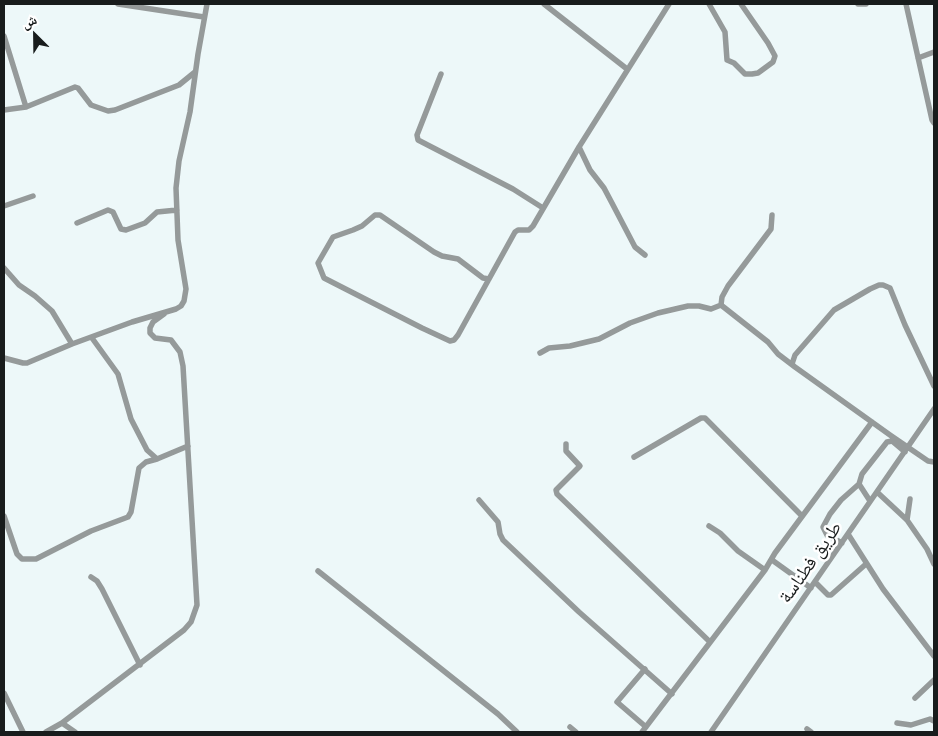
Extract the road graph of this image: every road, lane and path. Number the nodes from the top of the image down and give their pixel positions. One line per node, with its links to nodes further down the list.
1 (118, 4): 10 (street)
2 (207, 4): 10 (street)
3 (544, 4): 14 (street)
4 (669, 4): 14 (street)
5 (709, 4): 6 (street)
6 (741, 4)
7 (858, 4): 8 (street)
8 (866, 4)
9 (906, 4): 13 (street)
10 (204, 17): 15 (street)
11 (4, 36): 17 (street)
12 (934, 52): 13 (street)
13 (918, 58): 19 (street)
14 (627, 69): 20 (street)
15 (195, 72): 17 (street); 24 (street)
16 (441, 74): 23 (street)
17 (26, 106): 18 (street)
18 (4, 110)
19 (934, 123)
20 (579, 147): 23 (street); 27 (street)
21 (32, 196): 22 (street)
22 (4, 206)
23 (543, 208): 29 (street)
24 (177, 210): 26 (street); 31 (street)
25 (772, 215): 30 (street)
26 (77, 223)
27 (645, 255)
28 (4, 268): 33 (street)
29 (489, 279): 29 (street)
30 (721, 305): 34 (street); 36 (street)
31 (166, 312): 32 (street); 41 (street)
32 (92, 338): 33 (street); 44 (street)
33 (72, 344): 35 (street)
34 (540, 353)
35 (4, 358)
36 (792, 364): 37 (street); 39 (street)
37 (934, 386)
38 (934, 409): 42 (street, طريق فطناسة)
39 (872, 422): 42 (street); 52 (street)
40 (566, 444): 64 (street)
41 (188, 446): 44 (street); 66 (street)
42 (906, 450): 45 (street); 46 (street); 47 (street, طريق فطناسة)
43 (634, 456): 52 (street)
44 (157, 459): 51 (street)
45 (934, 462)
46 (859, 484): 50 (street); 56 (street)
47 (877, 492): 50 (street, طريق فطناسة); 53 (street)
48 (910, 499): 53 (street)
49 (479, 500): 67 (street)
50 (870, 501): 55 (street, طريق فطناسة)
51 (4, 516)
52 (802, 516): 57 (street)
53 (907, 520): 59 (street)
54 (709, 526): 60 (street)
55 (848, 534): 56 (street, طريق فطناسة); 58 (street)
56 (842, 543): 63 (street, طريق فطناسة)
57 (772, 560): 60 (street); 63 (street)
58 (866, 564): 63 (street); 65 (street)
59 (934, 564)
60 (765, 570): 64 (street)
61 (318, 571): 80 (street)
62 (91, 578): 66 (street)
63 (813, 585): 82 (street, طريق فطناسة)
64 (710, 642): 70 (street)
65 (934, 656)
66 (140, 665): 73 (street)
67 (645, 669): 70 (street); 76 (street)
68 (934, 680): 71 (street)
69 (4, 694): 77 (street)
70 (672, 694): 76 (street)
71 (915, 698)
72 (934, 720): 74 (street)
73 (62, 723): 78 (street); 79 (street)
74 (897, 723)
75 (570, 728): 81 (street)
76 (644, 730)
77 (22, 732)
78 (46, 732)
79 (75, 732)
80 (517, 732)
81 (576, 732)
82 (711, 732)

